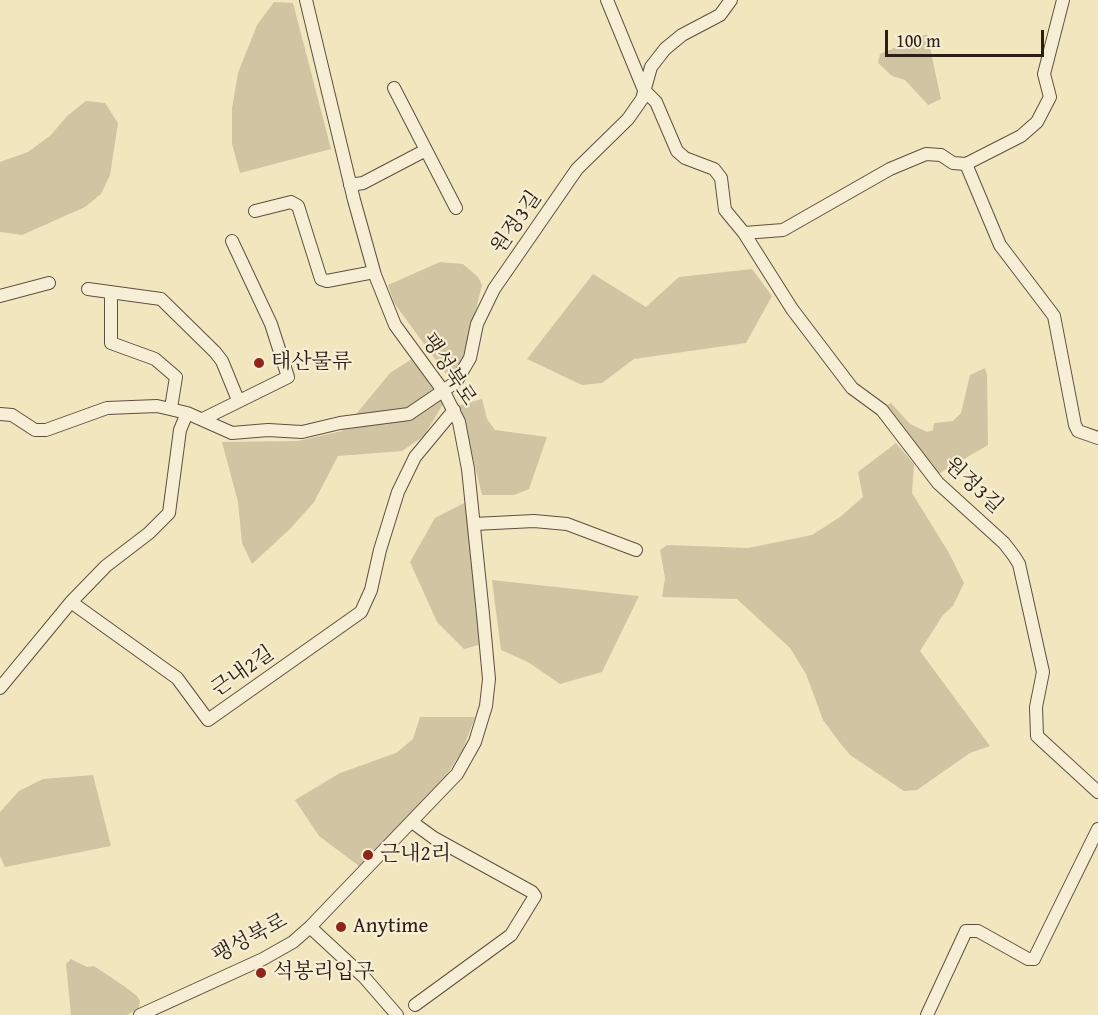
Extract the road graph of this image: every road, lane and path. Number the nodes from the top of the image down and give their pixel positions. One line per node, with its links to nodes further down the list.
1 (306, 0): 9 (street, 팽성북로)
2 (607, 0): 6 (street, 원정3길)
3 (731, 0): 6 (street, 원정3길)
4 (1063, 0): 8 (street)
5 (394, 88): 7 (street)
6 (644, 90): 12 (street, 원정3길); 19 (street, 원정3길)
7 (426, 150): 9 (street); 10 (street)
8 (966, 164): 12 (street); 26 (street)
9 (350, 185): 14 (street, 팽성북로)
10 (456, 208)
11 (255, 211): 14 (street)
12 (744, 233): 31 (street, 원정3길)
13 (232, 241): 20 (street)
14 (374, 272): 19 (street, 팽성북로)
15 (49, 283): 18 (street)
16 (88, 289): 17 (street)
17 (111, 293): 20 (street); 21 (street)
18 (0, 296)
19 (444, 392): 22 (street, 팽성북로); 25 (street)
20 (237, 400): 25 (street)
21 (171, 408): 23 (street); 24 (street)
22 (453, 410): 27 (street, 팽성북로); 29 (street, 근내2길)
23 (187, 413): 25 (street); 29 (street)
24 (0, 414)
25 (202, 419)
26 (1098, 438)
27 (474, 524): 28 (street); 32 (street, 팽성북로)
28 (636, 549)
29 (71, 602): 30 (street)
30 (0, 687)
31 (1098, 792)
32 (412, 822): 34 (street, 팽성북로); 35 (street)
33 (1098, 829): 38 (street)
34 (310, 927): 36 (street, 팽성북로); 37 (street)
35 (416, 1005)
36 (140, 1015)
37 (397, 1015)
38 (927, 1015)

